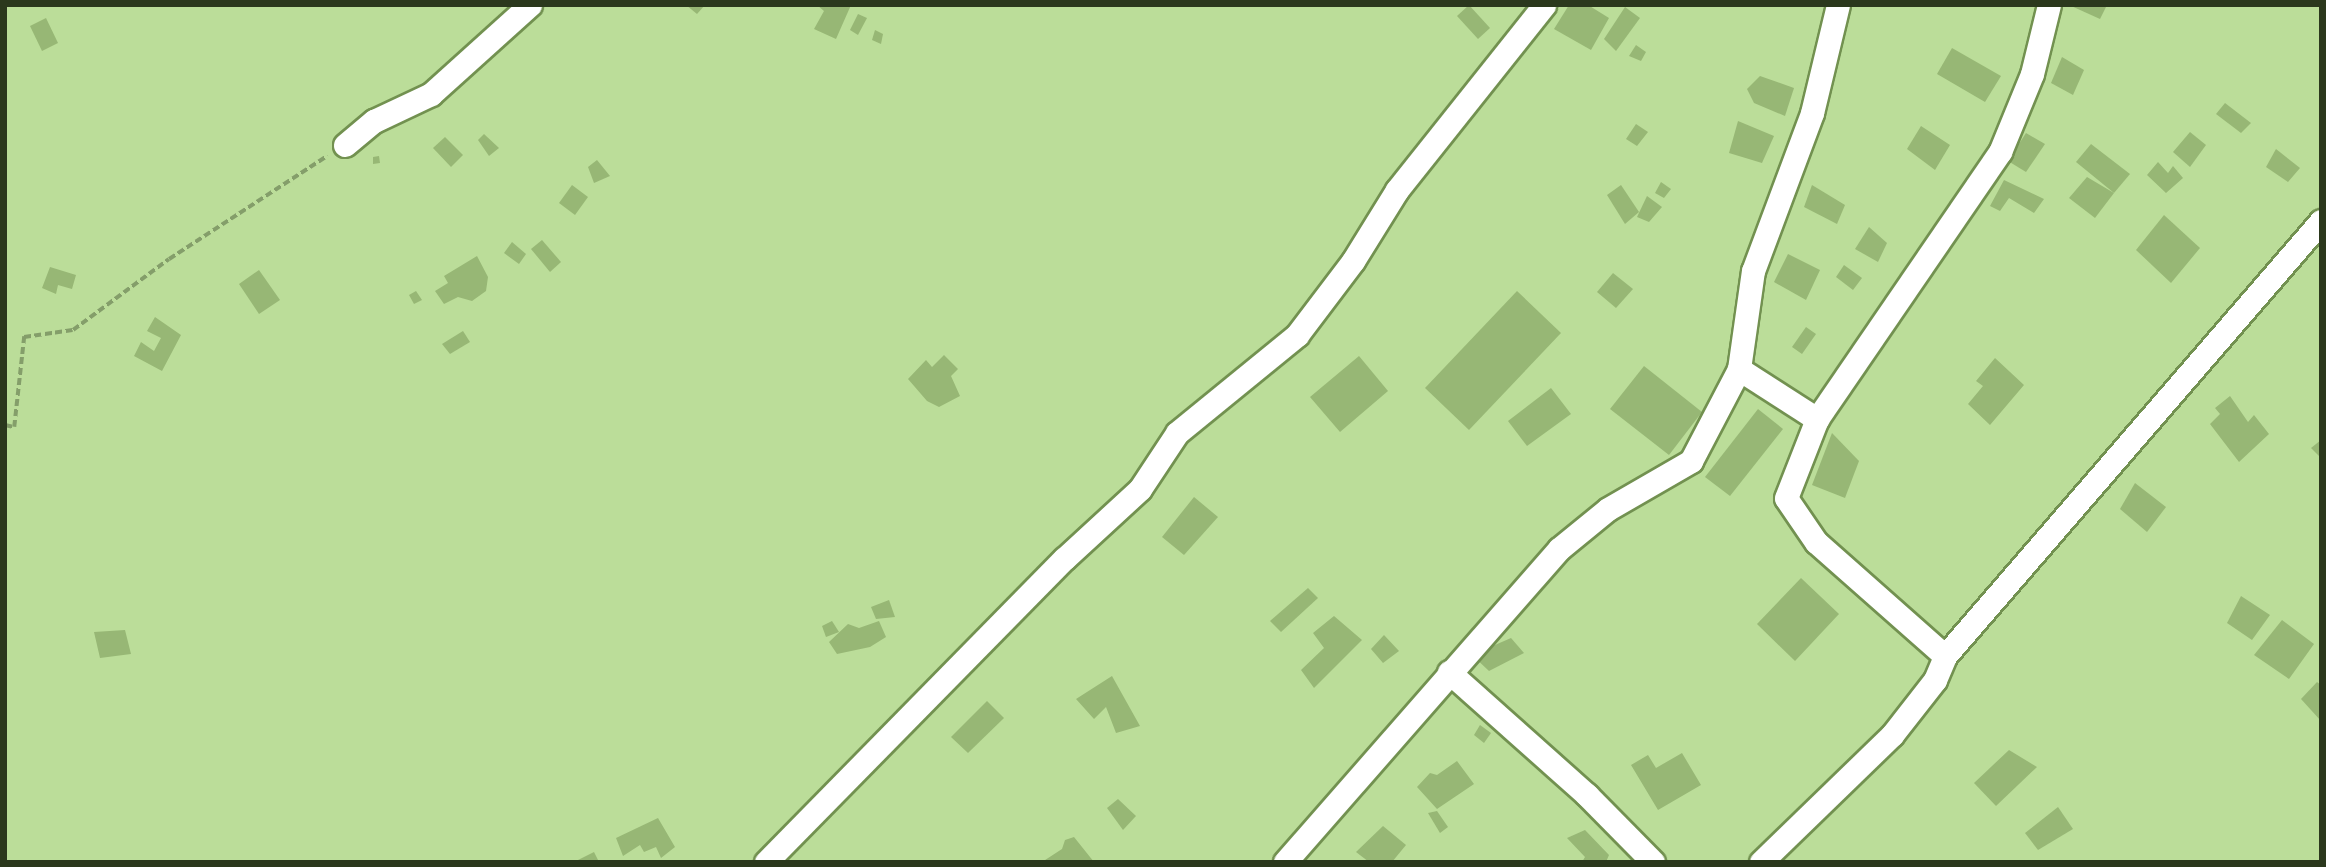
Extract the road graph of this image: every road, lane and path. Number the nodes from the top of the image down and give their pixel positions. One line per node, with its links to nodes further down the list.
1 (530, 5): 5 (street)
2 (1544, 5): 12 (street)
3 (1838, 5): 7 (street)
4 (2049, 5): 8 (street)
5 (345, 145): 9 (path)
6 (2321, 221): 10 (street)
7 (1739, 369): 8 (street); 11 (street)
8 (1817, 419): 10 (street)
9 (5, 425)
10 (1945, 656): 15 (street)
11 (1449, 672): 13 (street); 14 (street)
12 (766, 862)
13 (1285, 862)
14 (1653, 862)
15 (1762, 862)

